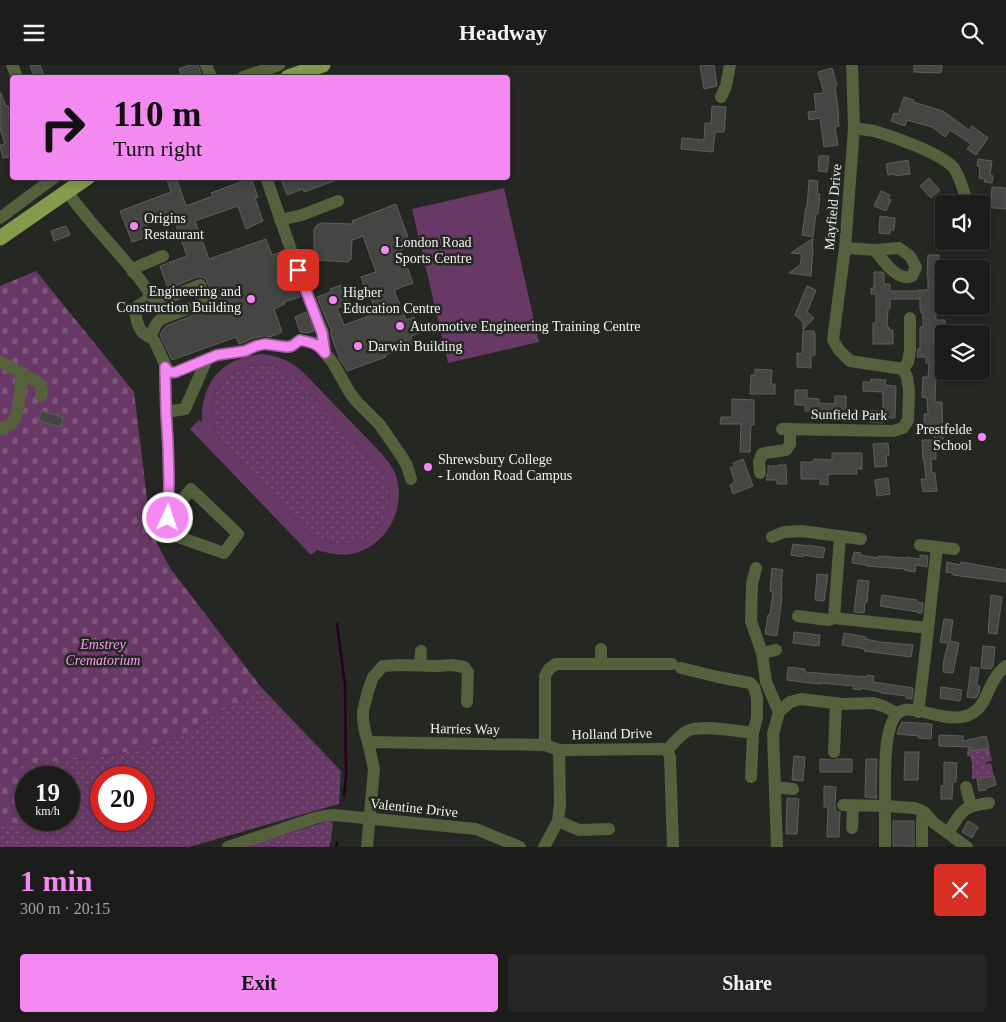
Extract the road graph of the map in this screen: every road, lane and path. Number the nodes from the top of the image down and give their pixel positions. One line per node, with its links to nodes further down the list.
1 (279, 65): 5 (street)
2 (323, 65): 6 (main road)
3 (730, 65): 7 (street)
4 (852, 65): 8 (street, Mayfield Drive)
5 (249, 75)
6 (296, 75)
7 (721, 97)
8 (854, 129): 14 (street); 19 (street, Mayfield Drive)
9 (51, 180): 16 (street)
10 (55, 180): 13 (street)
11 (84, 180): 13 (main road)
12 (267, 180): 17 (street)
13 (64, 193): 18 (main road); 22 (street)
14 (965, 195)
15 (338, 201): 17 (street)
16 (0, 218)
17 (280, 219): 26 (street)
18 (0, 238)
19 (845, 248): 20 (street); 30 (street, Mayfield Drive)
20 (875, 250)
21 (163, 256): 22 (street)
22 (132, 271): 23 (street)
23 (149, 296): 25 (street); 25 (street)
24 (910, 318): 30 (street)
25 (150, 337): 29 (street)
26 (325, 353): 27 (street); 36 (street)
27 (207, 359): 29 (street); 33 (street)
28 (0, 361): 31 (street)
29 (165, 367): 33 (street)
30 (903, 369): 35 (street, Sunfield Park)
31 (21, 373): 32 (street); 34 (street)
32 (41, 396)
33 (166, 412): 37 (street)
34 (0, 429)
35 (760, 473)
36 (411, 479)
37 (168, 518): 37 (street)
38 (840, 536): 39 (street); 40 (street); 46 (street)
39 (772, 537)
40 (861, 539)
41 (920, 545): 42 (street)
42 (937, 547): 43 (street); 47 (street)
43 (954, 549)
44 (756, 568): 51 (street)
45 (798, 616): 46 (street)
46 (834, 618): 47 (street)
47 (928, 629): 58 (street)
48 (601, 649): 52 (street)
49 (776, 650): 51 (street)
50 (421, 651): 53 (street)
51 (762, 653): 57 (street)
52 (601, 664): 60 (street); 62 (street)
53 (420, 665): 55 (street); 61 (street)
54 (1006, 666): 58 (street)
55 (467, 702)
56 (836, 703): 57 (street); 59 (street); 65 (street)
57 (779, 711): 67 (street)
58 (918, 712): 59 (street)
59 (897, 713): 71 (street)
60 (754, 729): 64 (street); 66 (street)
61 (368, 742): 62 (street, Harries Way); 74 (street)
62 (545, 745): 63 (street, Harries Way)
63 (559, 750): 64 (street, Holland Drive); 75 (street, Holland Drive)
64 (667, 750): 83 (street, Holland Drive)
65 (834, 752)
66 (751, 777)
67 (775, 787): 69 (street); 84 (street)
68 (966, 787): 72 (street)
69 (792, 789)
70 (989, 803): 72 (street)
71 (885, 806): 73 (street); 77 (street); 85 (street)
72 (971, 806): 78 (street)
73 (925, 813): 78 (street); 86 (street)
74 (369, 819): 79 (street, Valentine Drive); 80 (street); 81 (street, Valentine Drive)
75 (558, 821): 76 (street); 82 (street, Holland Drive)
76 (609, 829)
77 (852, 829)
78 (948, 833): 87 (street)
79 (228, 847)
80 (367, 847)
81 (520, 847)
82 (544, 847)
83 (673, 847)
84 (777, 847)
85 (886, 847)
86 (922, 847)
87 (967, 847)

